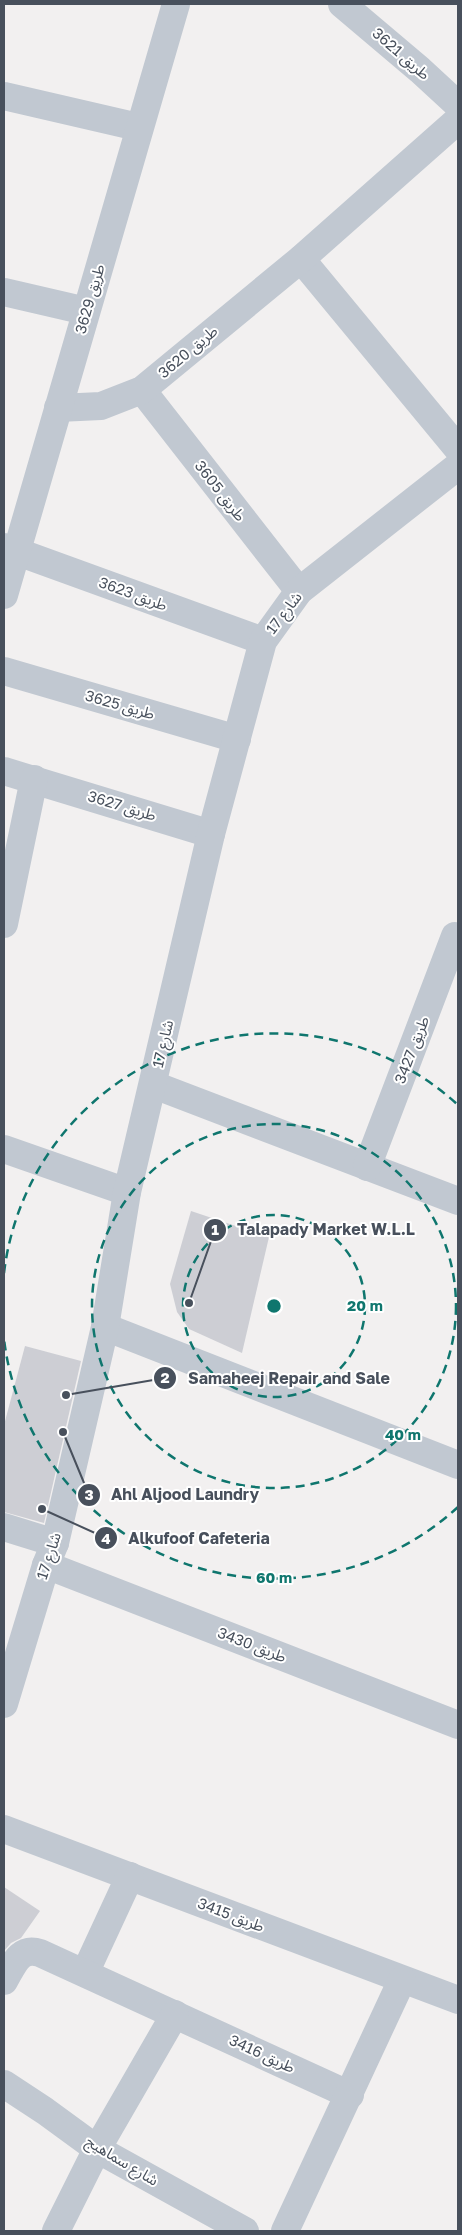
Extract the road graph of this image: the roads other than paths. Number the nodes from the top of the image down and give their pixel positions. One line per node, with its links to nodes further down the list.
1 (176, 4): 6 (street, طريق 3629)
2 (342, 4): 4 (street, طريق 3621)
3 (4, 96): 6 (street)
4 (458, 105)
5 (458, 120): 7 (street, طريق 3620)
6 (138, 127): 9 (street, طريق 3629)
7 (301, 259): 10 (street, طريق 3620); 12 (street)
8 (4, 292): 9 (street)
9 (86, 311): 11 (street, طريق 3629)
10 (142, 390): 11 (street, طريق 3620); 15 (street, طريق 3605)
11 (58, 408): 14 (street, طريق 3629)
12 (458, 449)
13 (458, 466): 15 (street, شارع 17)
14 (10, 550): 16 (street, طريق 3629); 17 (street, طريق 3623)
15 (299, 591): 17 (street, شارع 17)
16 (4, 595)
17 (263, 640): 19 (street, شارع 17)
18 (4, 671): 19 (street, طريق 3625)
19 (237, 739): 22 (street, شارع 17)
20 (4, 771): 21 (street, طريق 3627)
21 (34, 779): 22 (street, طريق 3627); 23 (street)
22 (211, 834): 25 (street, شارع 17)
23 (4, 924)
24 (458, 937): 27 (street, طريق 3427)
25 (154, 1085): 27 (street); 28 (street, شارع 17)
26 (4, 1149): 28 (street)
27 (367, 1167): 29 (street)
28 (127, 1192): 30 (street, شارع 17)
29 (458, 1201)
30 (105, 1327): 31 (street); 33 (street, شارع 17)
31 (458, 1465)
32 (4, 1527): 33 (street, طريق 3430)
33 (50, 1554): 34 (street, شارع 17); 35 (street, طريق 3430)
34 (4, 1704)
35 (458, 1725)
36 (4, 1829): 37 (street, طريق 3415)
37 (130, 1876): 38 (street); 39 (street, طريق 3415)
38 (85, 1972): 40 (street, طريق 3416); 42 (street, طريق 3416)
39 (402, 1980): 41 (street, طريق 3415); 44 (street)
40 (4, 1981)
41 (458, 2000)
42 (175, 2014): 44 (street, طريق 3416); 45 (street)
43 (4, 2084): 45 (street, شارع سماهيج)
44 (350, 2094): 48 (street)
45 (97, 2148): 46 (street); 47 (street, شارع سماهيج)
46 (56, 2231)
47 (244, 2231)
48 (285, 2231)

